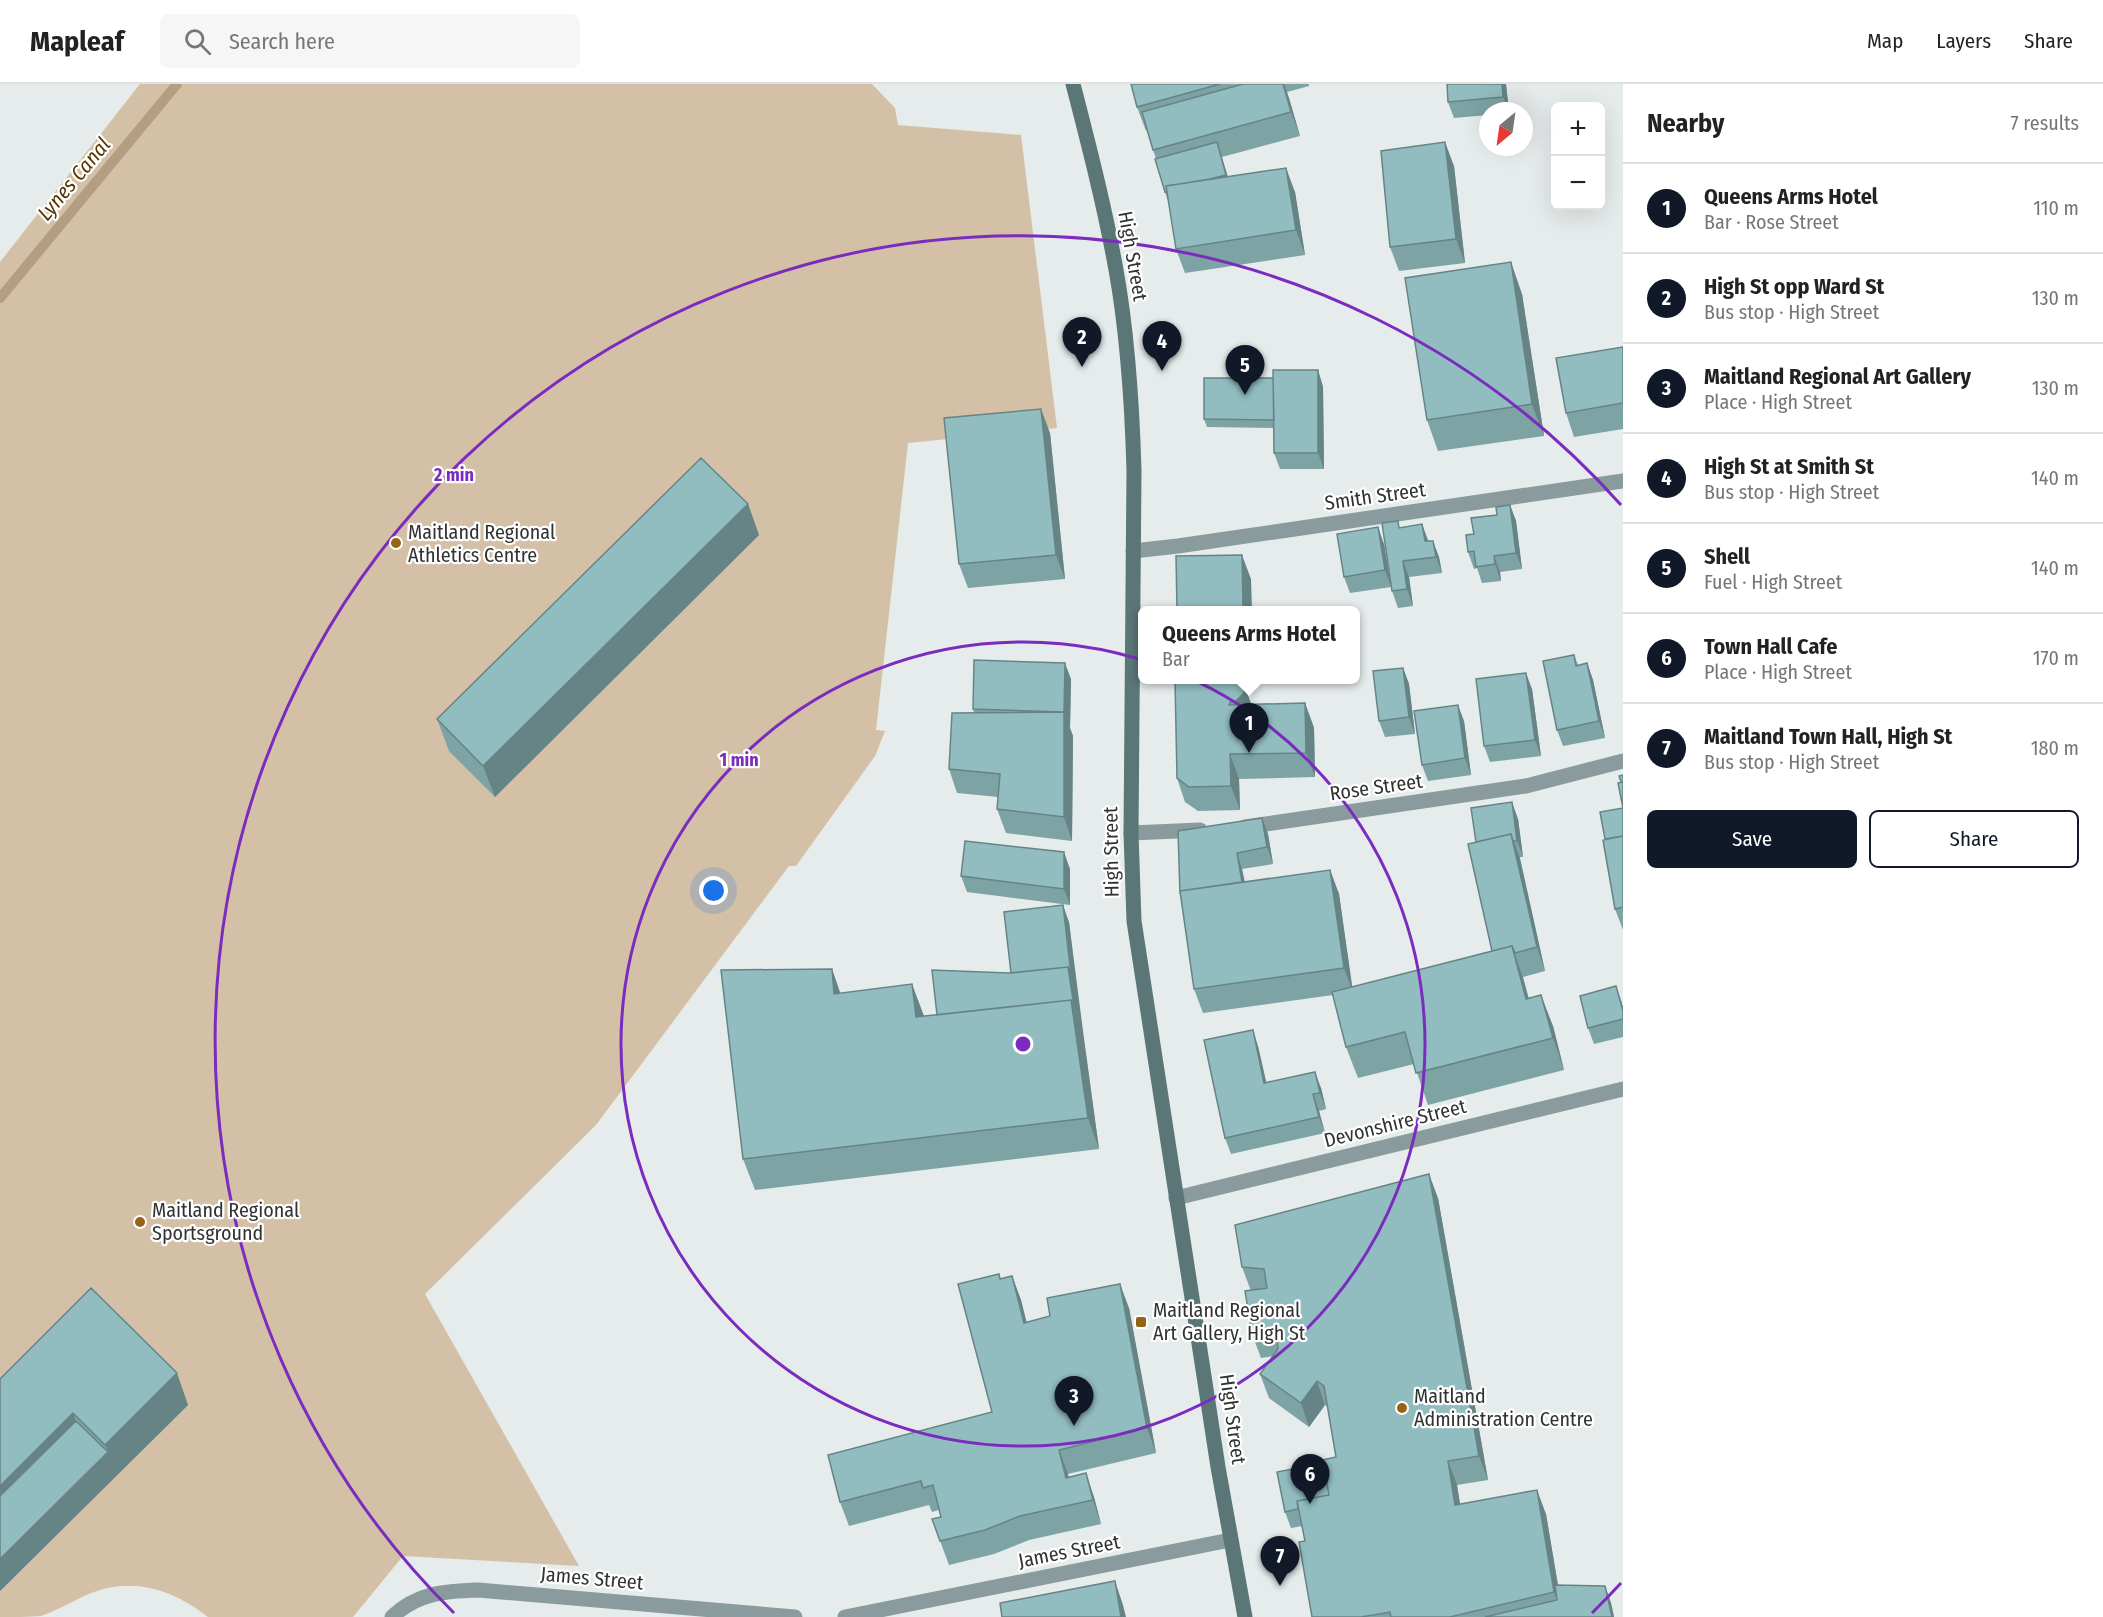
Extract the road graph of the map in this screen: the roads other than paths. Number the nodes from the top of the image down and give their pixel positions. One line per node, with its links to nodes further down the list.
1 (1077, 85): 3 (main road, High Street)
2 (1623, 481): 3 (street, Smith Street)
3 (1134, 550): 7 (main road, High Street)
4 (1623, 761): 5 (street, Rose Street)
5 (1234, 827)
6 (1213, 829): 7 (street)
7 (1131, 833): 9 (main road, High Street)
8 (1623, 1089): 9 (street, Devonshire Street)
9 (1176, 1198): 10 (main road, High Street)
10 (1230, 1540): 13 (street, James Street); 14 (main road, High Street)
11 (392, 1617): 12 (street, James Street)
12 (795, 1617)
13 (845, 1617)
14 (1245, 1617)

